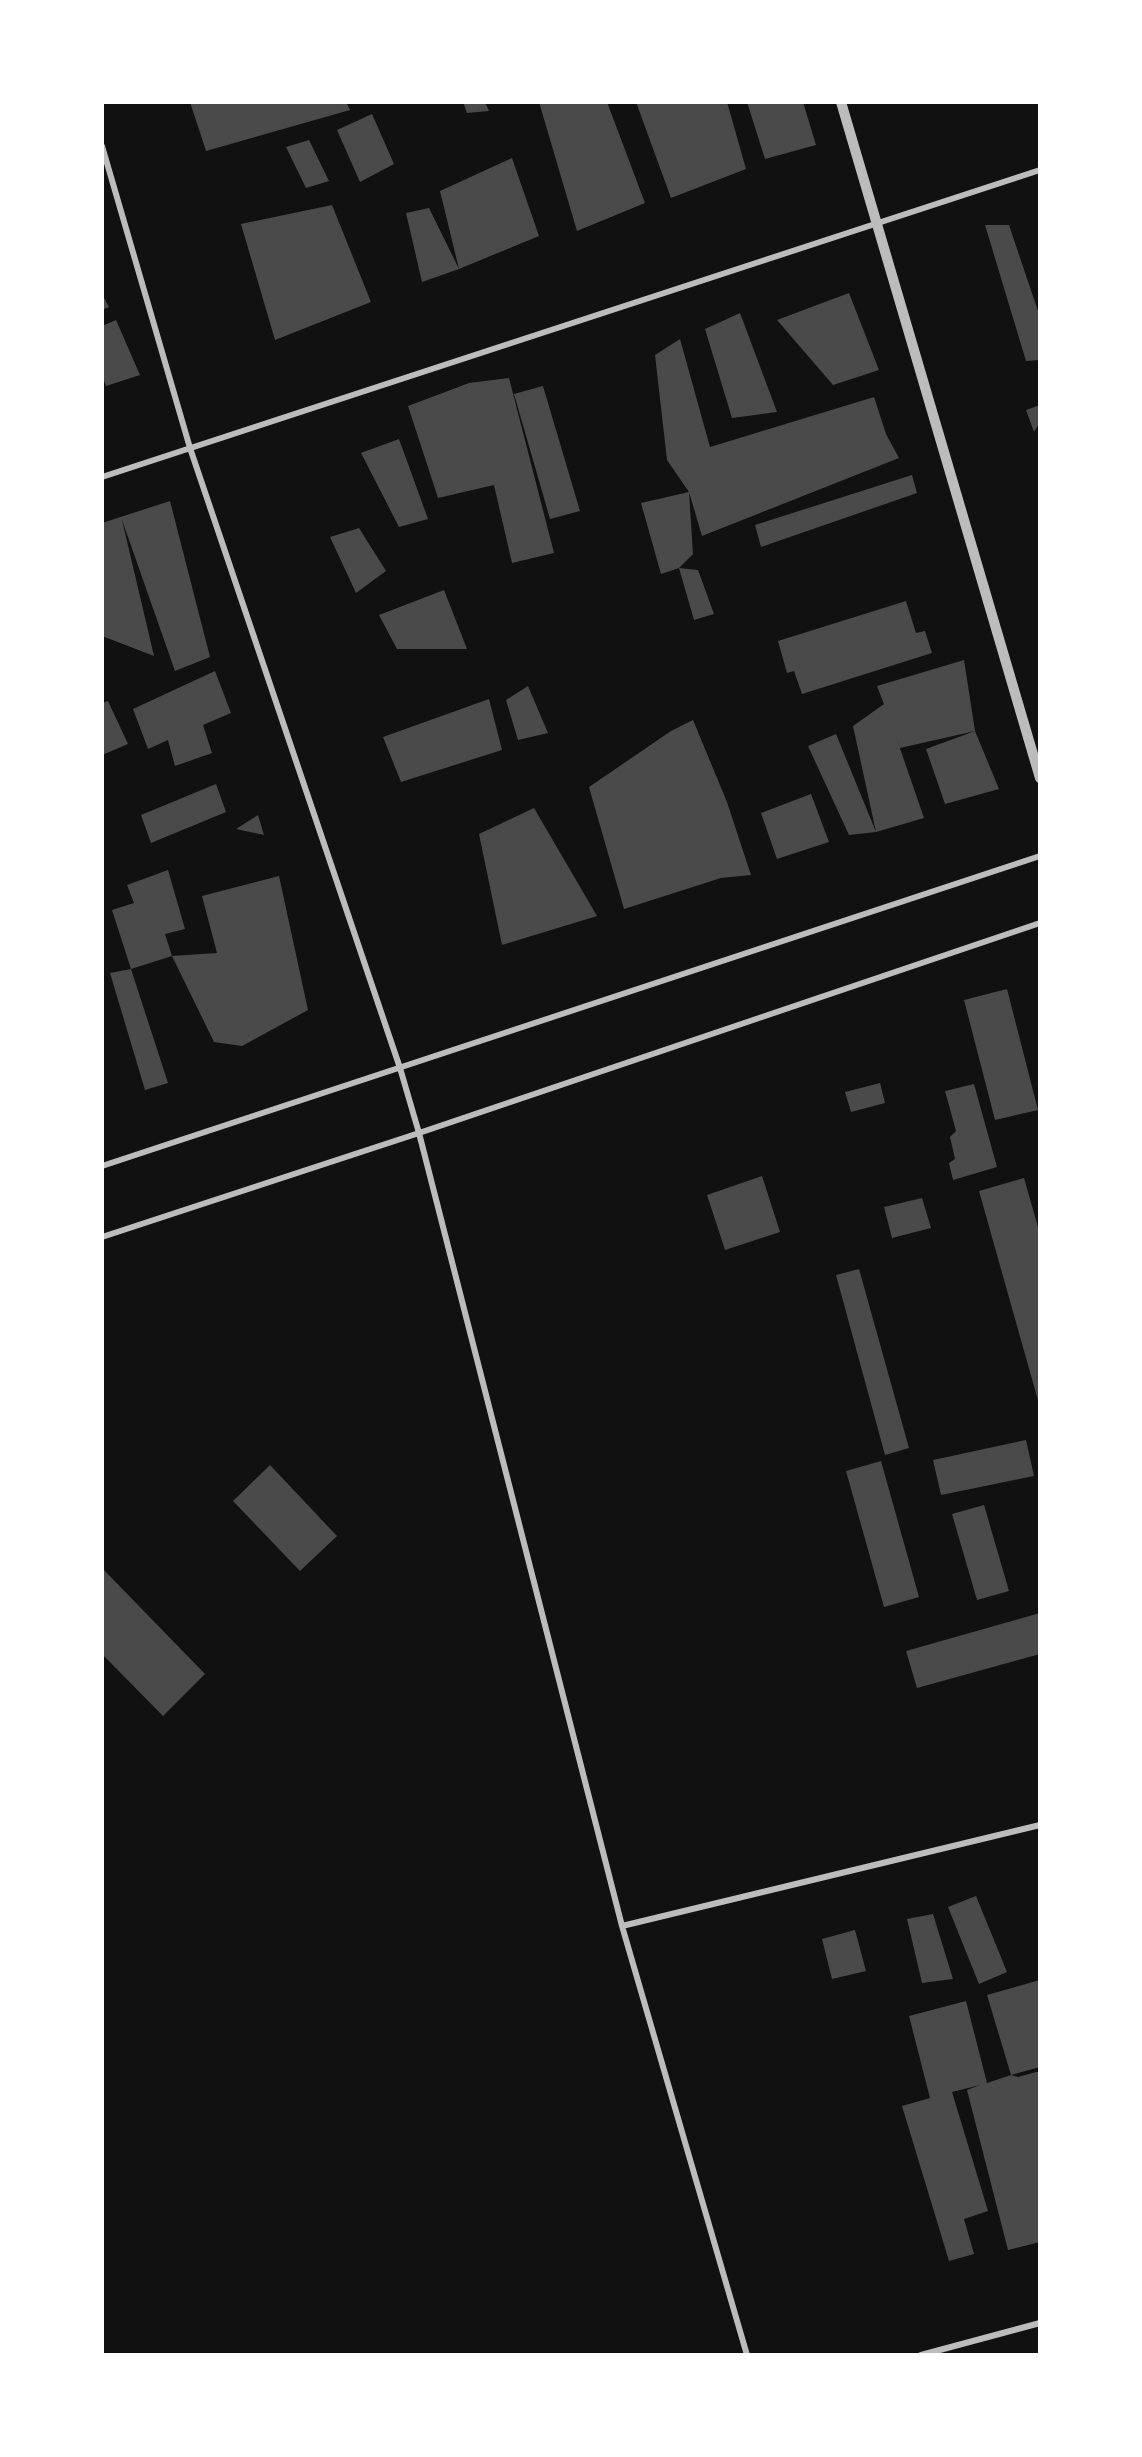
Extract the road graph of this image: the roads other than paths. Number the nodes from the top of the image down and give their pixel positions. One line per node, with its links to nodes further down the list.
1 (841, 102): 4 (street)
2 (102, 146): 5 (street)
3 (1040, 170): 4 (street)
4 (877, 223): 5 (street); 7 (street)
5 (190, 448): 6 (street); 10 (street)
6 (102, 477)
7 (1040, 778)
8 (1040, 856): 10 (street)
9 (1040, 922): 11 (street)
10 (400, 1068): 11 (street); 12 (street)
11 (420, 1133): 13 (street); 15 (street)
12 (102, 1166)
13 (102, 1237)
14 (1040, 1825): 15 (street)
15 (622, 1926): 17 (street)
16 (1040, 2323): 18 (street)
17 (747, 2355)
18 (921, 2355)

